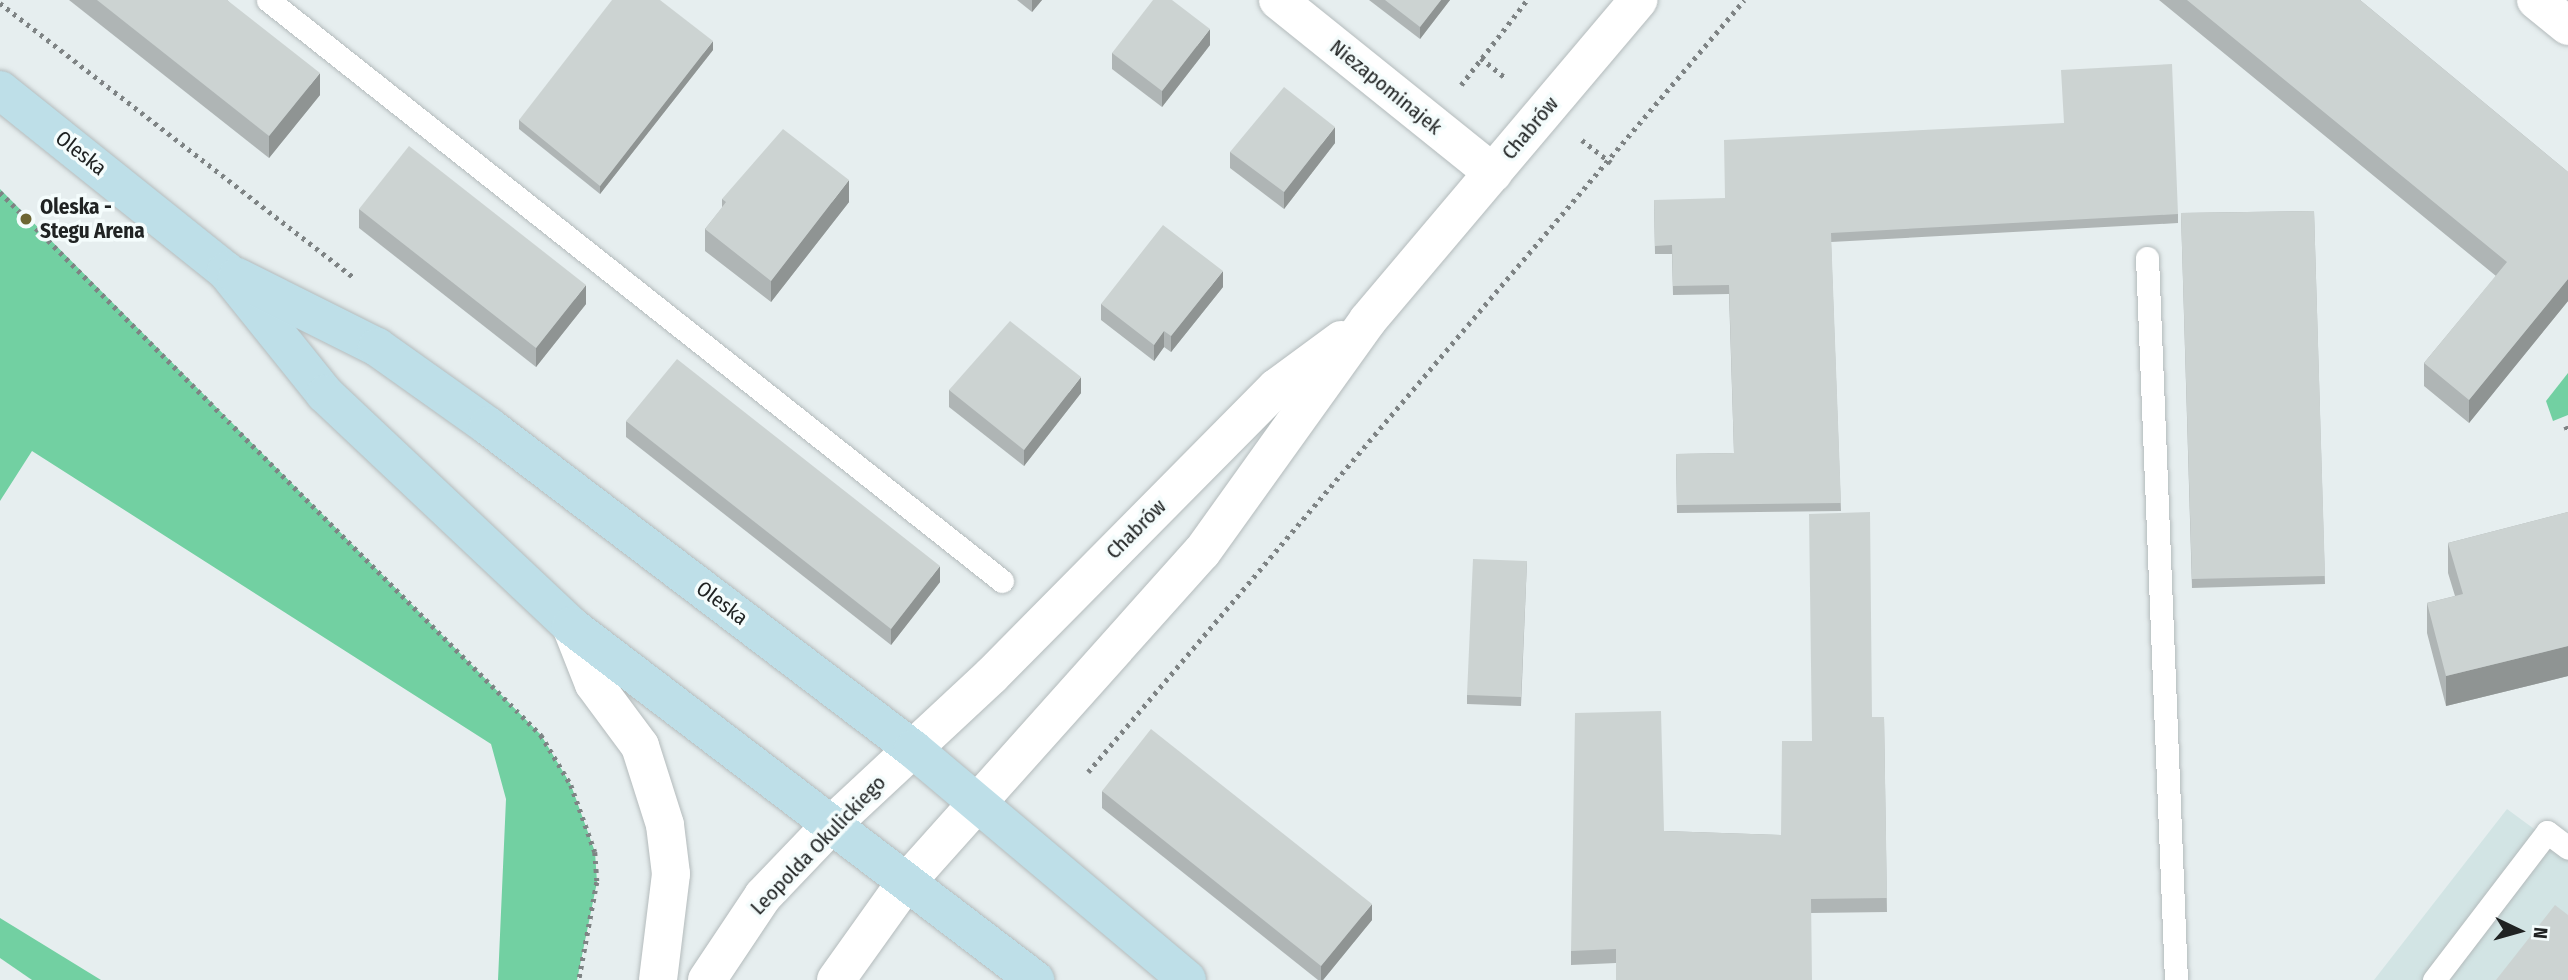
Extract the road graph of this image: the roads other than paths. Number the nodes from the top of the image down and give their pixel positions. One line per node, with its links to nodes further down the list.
1 (268, 0): 11 (lane)
2 (1278, 0): 7 (street, Niezapominajek)
3 (1638, 0): 7 (street, Chabrów)
4 (2536, 0): 5 (street)
5 (2568, 26)
6 (0, 89): 9 (main road, Oleska)
7 (1493, 173): 10 (street, Chabrów)
8 (2147, 258): 23 (lane)
9 (226, 271): 12 (main road, Oleska); 13 (main road, Oleska)
10 (1368, 320): 13 (street, Chabrów); 14 (street, Chabrów)
11 (1002, 581)
12 (571, 626): 15 (main road, Oleska); 18 (street)
13 (913, 749): 14 (main road, Oleska); 15 (street, Leopolda Okulickiego)
14 (979, 804): 17 (street); 22 (main road, Oleska)
15 (829, 827): 17 (main road, Oleska); 19 (street, Leopolda Okulickiego)
16 (2568, 848): 24 (lane)
17 (904, 886): 20 (street); 21 (main road, Oleska)
18 (659, 980)
19 (707, 980)
20 (836, 980)
21 (1035, 980)
22 (1187, 980)
23 (2176, 980)
24 (2434, 980)

